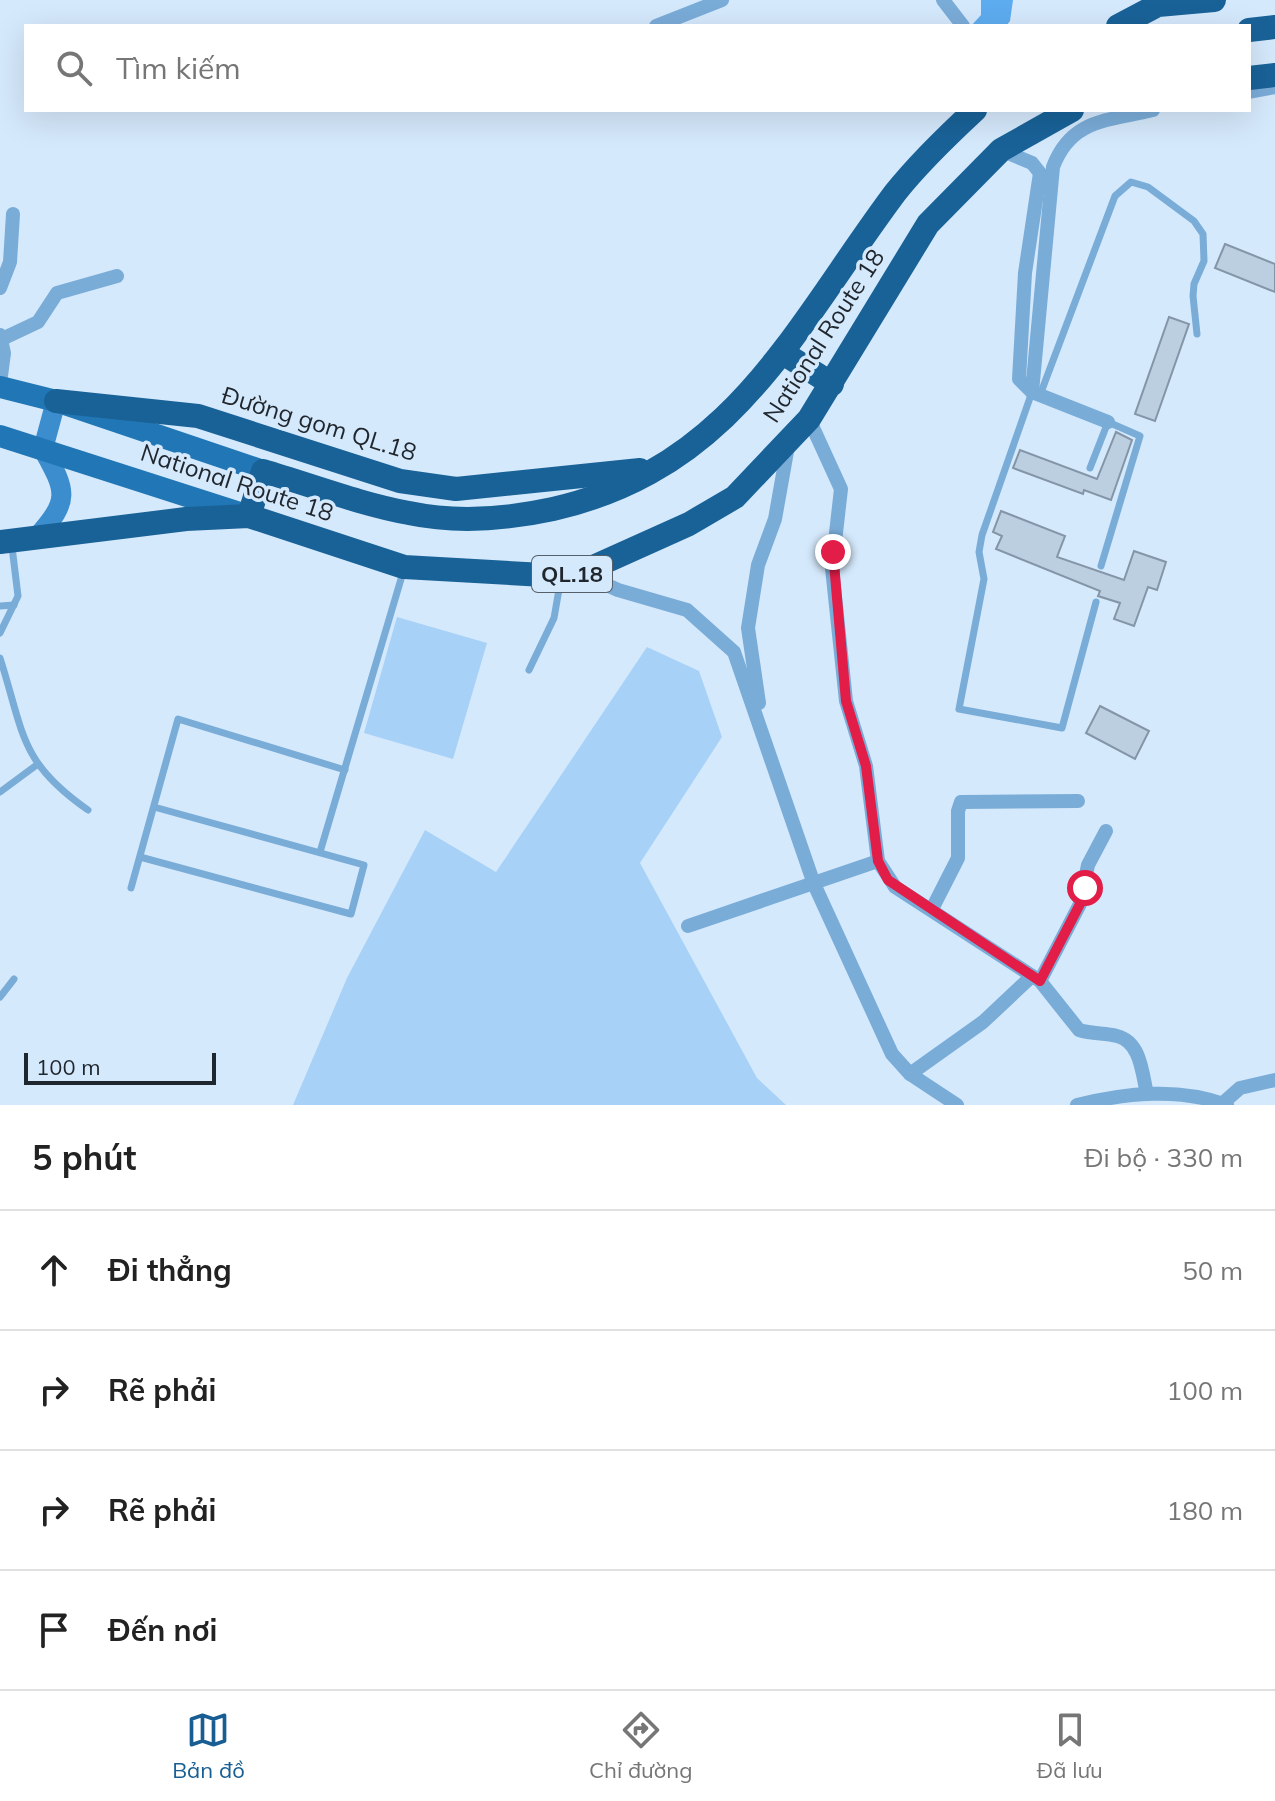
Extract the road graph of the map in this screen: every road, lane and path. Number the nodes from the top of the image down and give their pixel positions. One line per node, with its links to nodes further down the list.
1 (722, 0): 4 (street)
2 (943, 0): 5 (street)
3 (1214, 0): 6 (highway)
4 (661, 24)
5 (961, 24)
6 (1122, 24)
7 (1275, 27): 8 (highway)
8 (1251, 30)
9 (1275, 75): 10 (highway)
10 (1251, 78)
11 (1275, 87): 12 (street)
12 (1251, 92)
13 (973, 112): 22 (highway, National Route 18)
14 (1068, 112): 16 (highway, National Route 18 / QL.18)
15 (1145, 112): 25 (street)
16 (1001, 150): 23 (highway, National Route 18 / QL.18); 25 (street)
17 (13, 214): 19 (street)
18 (117, 276): 21 (street)
19 (0, 288)
20 (1197, 334): 25 (lane)
21 (1, 337): 24 (street)
22 (783, 353): 23 (highway); 32 (highway, National Route 18)
23 (832, 384): 27 (highway, National Route 18 / QL.18)
24 (0, 385): 26 (main road, National Route 18)
25 (1036, 394): 28 (street); 41 (lane)
26 (56, 401): 31 (main road); 32 (highway, Đường gom QL.18); 34 (main road, National Route 18)
27 (809, 419): 30 (highway, National Route 18 / QL.18); 57 (street)
28 (1108, 422): 33 (lane); 38 (lane)
29 (0, 436): 31 (main road, National Route 18 / QL.18)
30 (788, 444): 40 (highway, National Route 18 / QL.18); 47 (street)
31 (43, 449): 35 (main road, National Route 18 / QL.18); 36 (main road)
32 (662, 468): 34 (highway, National Route 18)
33 (1090, 468)
34 (263, 471): 35 (highway)
35 (249, 516): 36 (highway); 39 (highway, National Route 18 / QL.18)
36 (37, 537): 37 (highway)
37 (6, 541): 42 (lane)
38 (1101, 566)
39 (404, 567): 40 (highway, National Route 18 / QL.18); 49 (lane)
40 (570, 574): 46 (lane); 47 (street)
41 (1096, 602)
42 (14, 605): 43 (lane); 44 (lane)
43 (0, 606)
44 (0, 633)
45 (0, 658): 48 (lane)
46 (529, 670)
47 (762, 727): 58 (street)
48 (38, 764): 50 (lane); 53 (lane)
49 (345, 770): 52 (lane); 55 (lane)
50 (0, 792)
51 (1078, 801): 60 (street)
52 (154, 807): 55 (lane); 56 (lane)
53 (88, 810)
54 (1106, 831): 62 (street)
55 (320, 852): 56 (lane)
56 (140, 857): 59 (lane)
57 (878, 861): 58 (street); 60 (street)
58 (814, 884): 61 (street); 65 (street)
59 (131, 888)
60 (932, 909): 62 (street)
61 (688, 926)
62 (1036, 978): 65 (street); 67 (street)
63 (14, 979): 64 (lane)
64 (0, 997)
65 (910, 1074): 69 (street)
66 (1275, 1080): 68 (street)
67 (1149, 1098): 68 (street); 70 (street)
68 (1225, 1104)
69 (957, 1105)
70 (1077, 1105)

